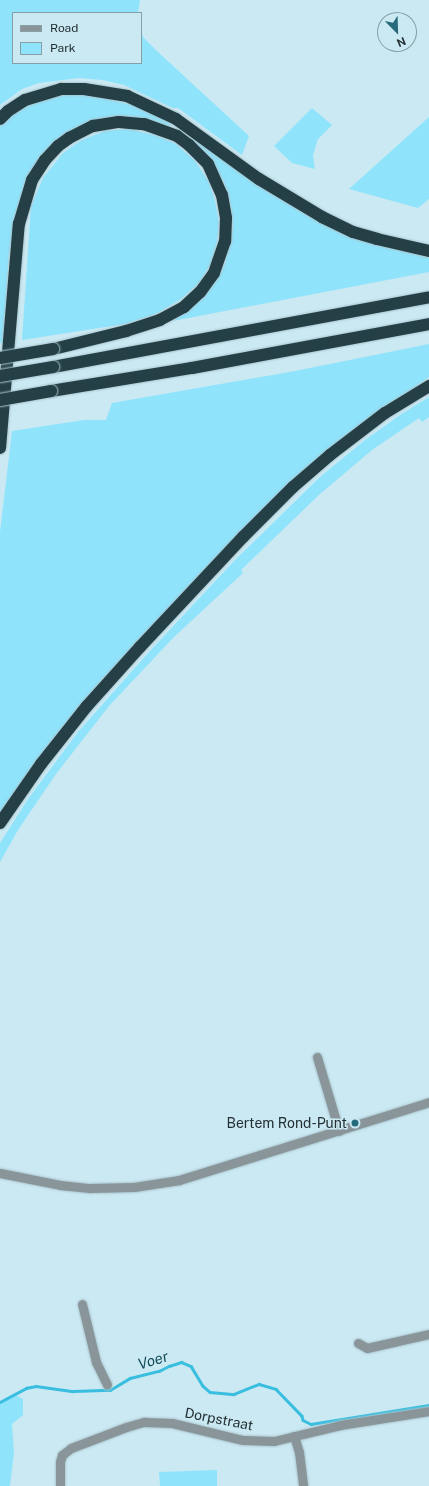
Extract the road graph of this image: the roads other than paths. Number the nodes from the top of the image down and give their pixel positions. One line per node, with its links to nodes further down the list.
1 (0, 119): 2 (highway)
2 (429, 251)
3 (429, 298): 6 (highway, bridge)
4 (429, 324): 8 (highway, bridge)
5 (0, 358): 9 (highway, bridge)
6 (0, 376)
7 (429, 386): 10 (highway)
8 (0, 400)
9 (0, 448)
10 (0, 823)
11 (317, 1057): 15 (street)
12 (429, 1102): 13 (street)
13 (409, 1108): 14 (street); 15 (street)
14 (429, 1109)
15 (338, 1131): 16 (street)
16 (0, 1173)
17 (82, 1304): 20 (street)
18 (429, 1334): 19 (street)
19 (358, 1343)
20 (107, 1385)
21 (429, 1411): 22 (street, Dorpstraat)
22 (294, 1436): 23 (street, Dorpstraat); 24 (street)
23 (60, 1486)
24 (303, 1486)

